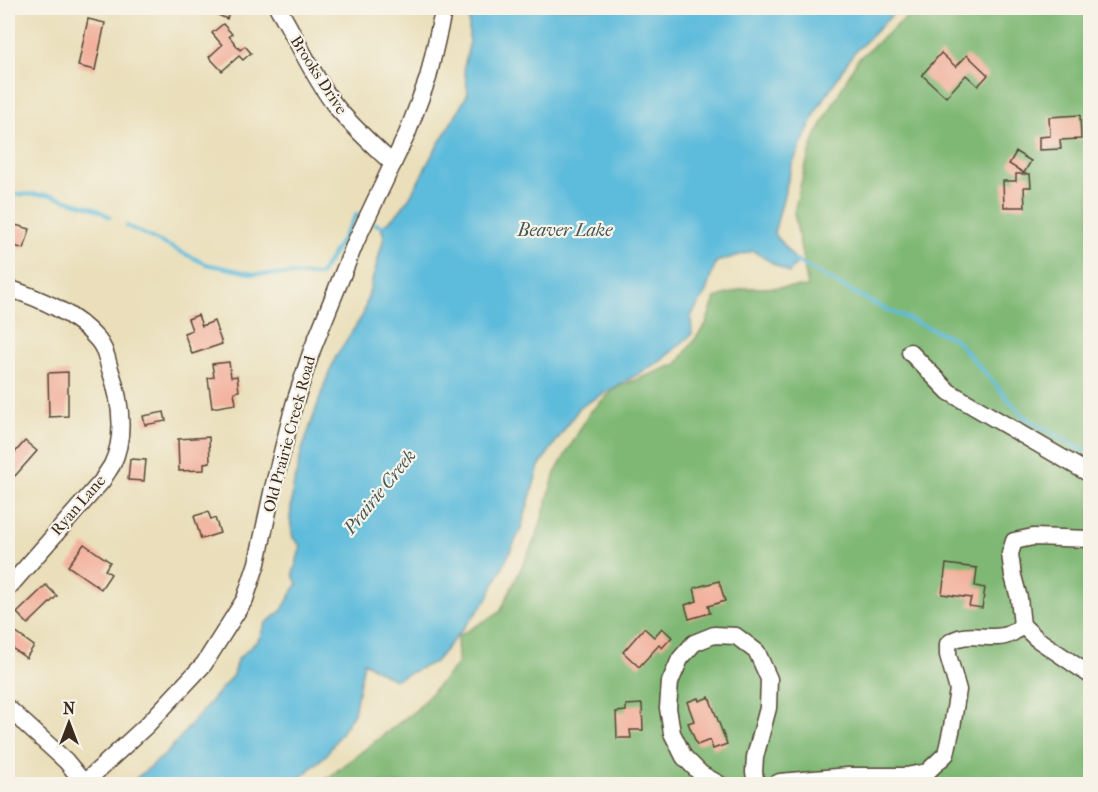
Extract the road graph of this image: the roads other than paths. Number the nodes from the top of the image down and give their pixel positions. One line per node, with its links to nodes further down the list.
1 (278, 8): 3 (street, Brooks Drive)
2 (444, 8): 3 (street, Old Prairie Creek Road)
3 (393, 164): 12 (street, Old Prairie Creek Road)
4 (8, 288): 8 (street, Ryan Lane)
5 (910, 352): 6 (street)
6 (1090, 474)
7 (1090, 539): 9 (street)
8 (8, 588)
9 (1022, 625): 10 (street); 15 (street)
10 (1090, 675)
11 (8, 708): 12 (street)
12 (84, 784)
13 (719, 784): 14 (street)
14 (756, 784)
15 (776, 784)

